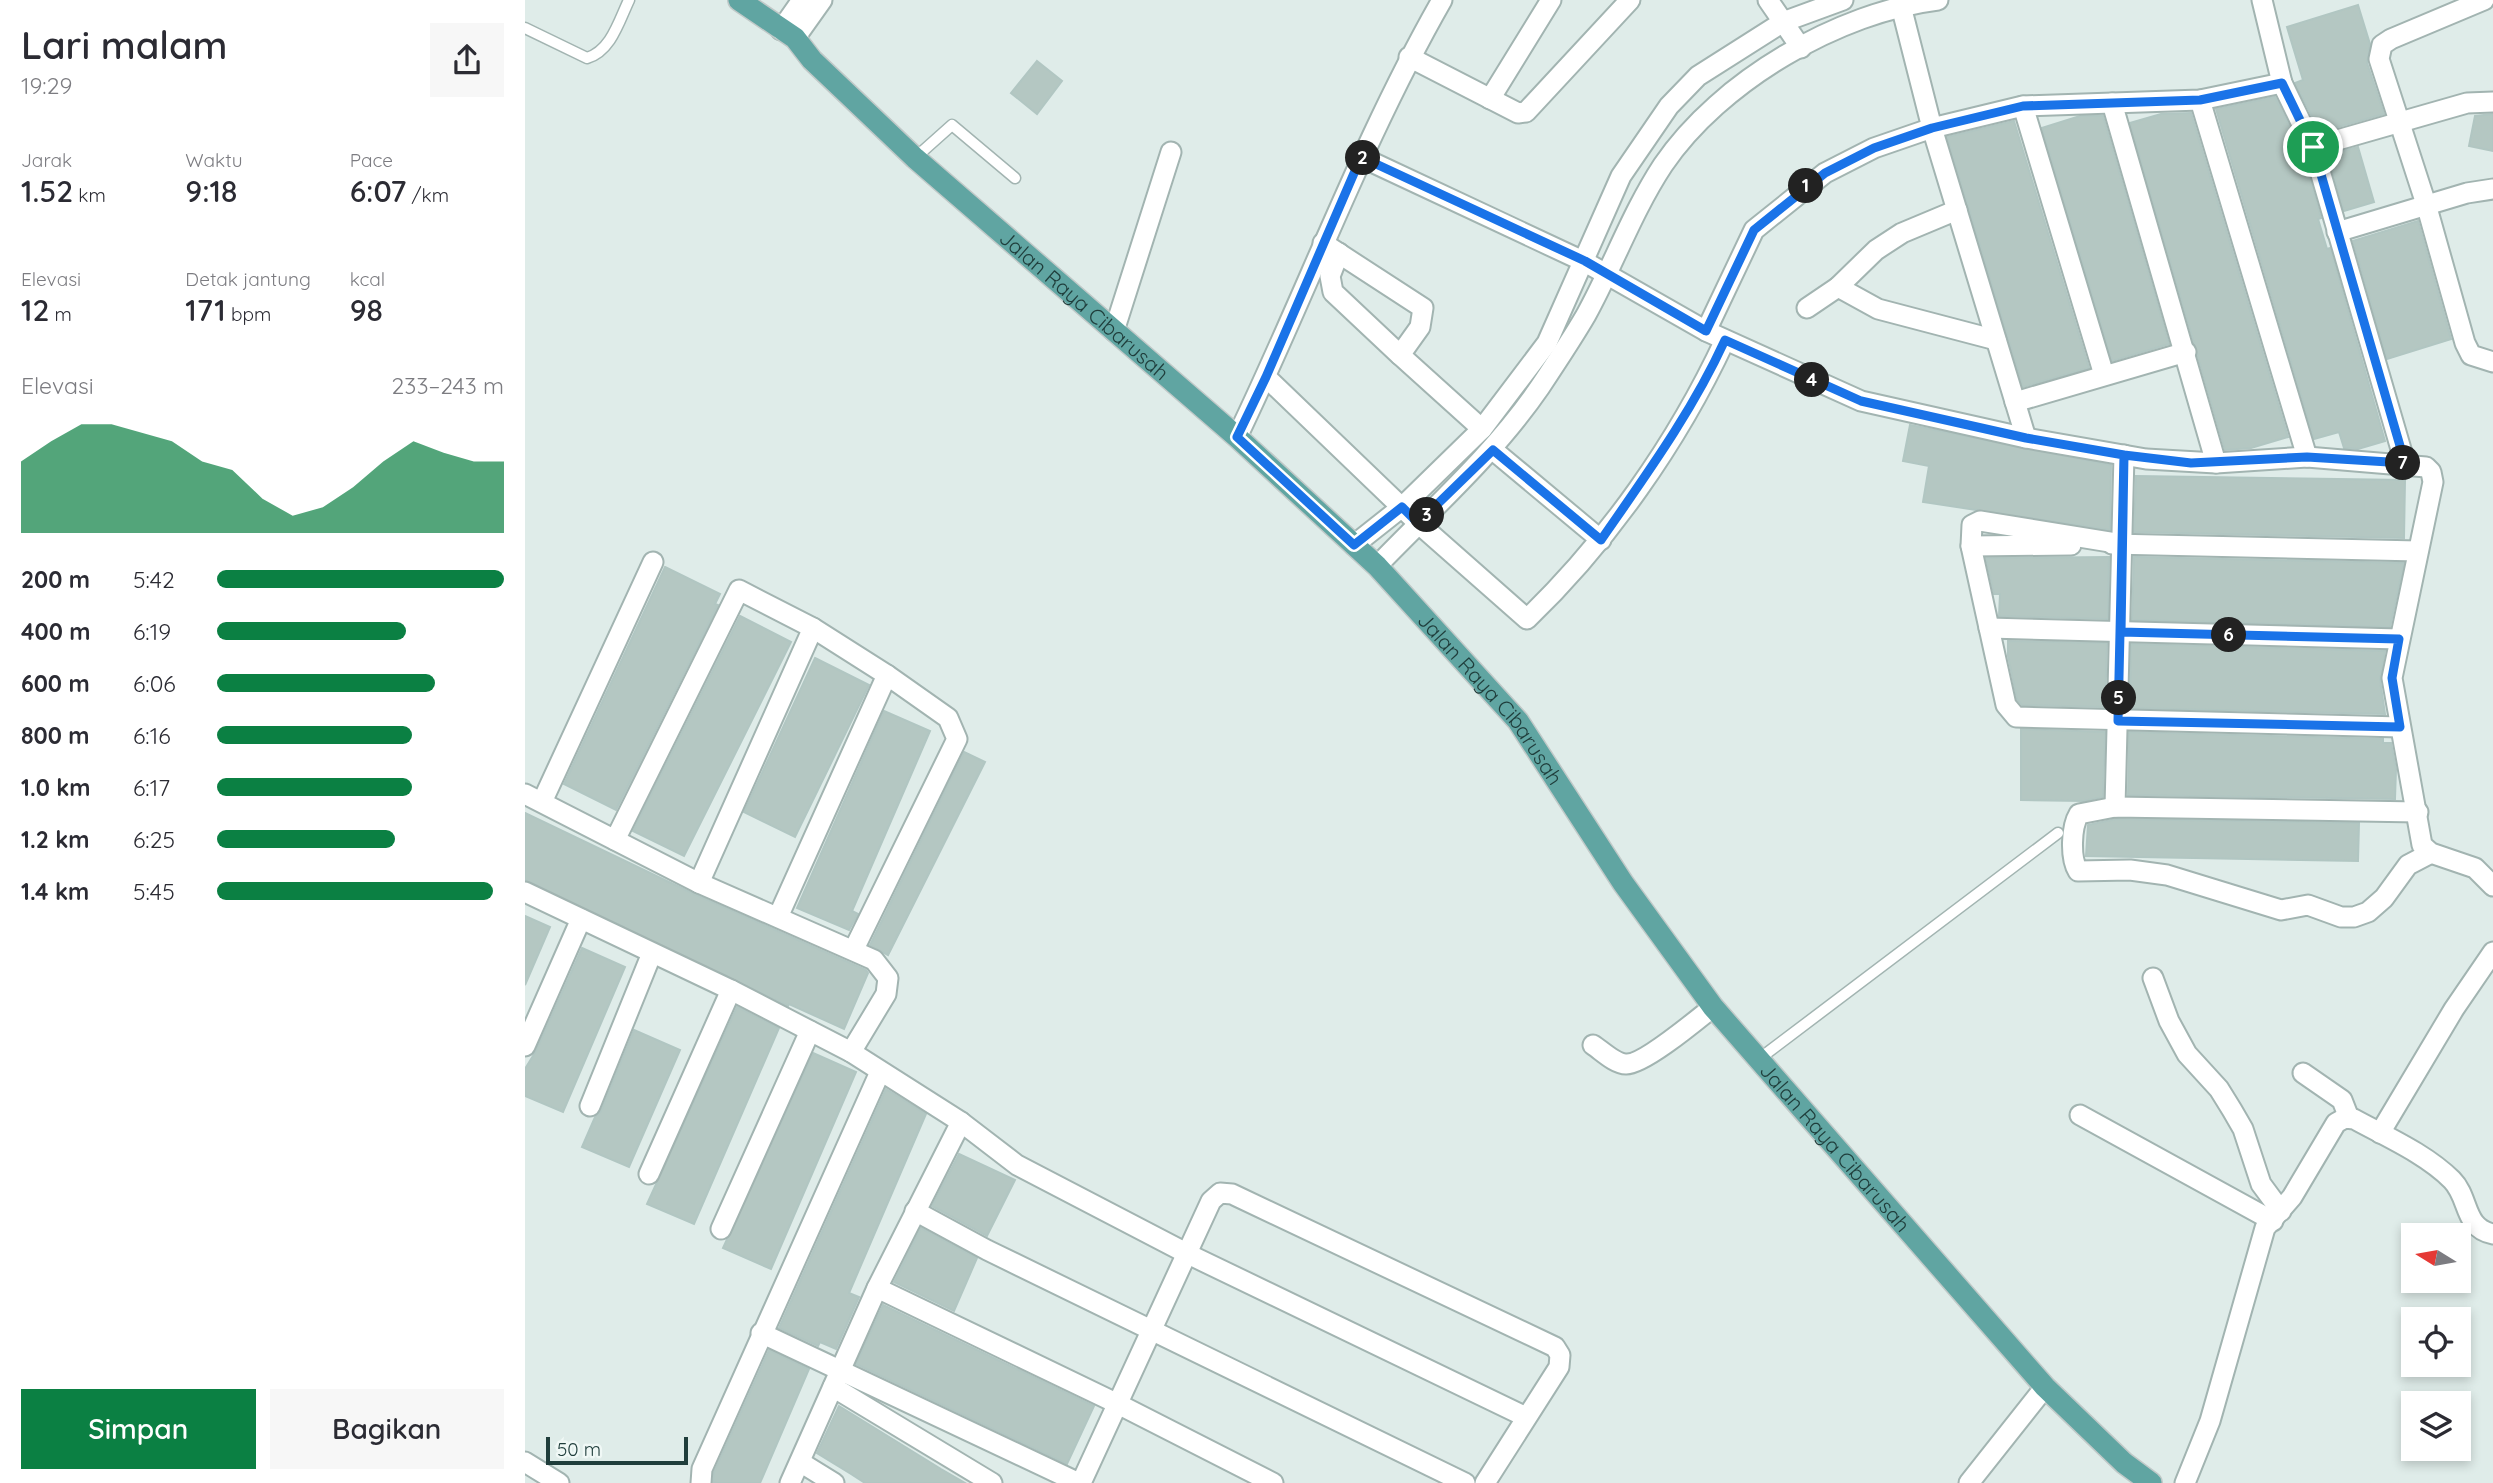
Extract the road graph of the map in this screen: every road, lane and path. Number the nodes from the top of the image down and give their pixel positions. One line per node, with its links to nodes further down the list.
1 (629, 0): 15 (lane)
2 (739, 0): 16 (main road, Jalan Raya Cibarusah)
3 (802, 0): 16 (street)
4 (821, 0): 16 (street)
5 (1442, 0): 18 (street)
6 (1551, 0): 20 (street)
7 (1630, 0): 20 (street)
8 (1768, 0): 14 (street)
9 (1843, 0): 14 (street)
10 (1938, 0): 13 (street)
11 (2262, 0): 19 (street)
12 (2484, 0): 25 (street)
13 (1901, 6): 17 (street); 26 (street)
14 (1783, 22): 17 (street); 37 (street)
15 (525, 27)
16 (788, 34): 30 (main road, Jalan Raya Cibarusah)
17 (1801, 48): 38 (street)
18 (1409, 57): 20 (street); 29 (street)
19 (2282, 83): 21 (street); 27 (street)
20 (1490, 99)
21 (2200, 100): 23 (street); 56 (street)
22 (2493, 102): 25 (street)
23 (2112, 103): 24 (street); 45 (street)
24 (2023, 106): 26 (street); 48 (street)
25 (2400, 123): 27 (street); 33 (street)
26 (1932, 128): 34 (street); 42 (street)
27 (2313, 147): 35 (street)
28 (1171, 152): 41 (street)
29 (1361, 157): 36 (street); 37 (street)
30 (915, 158): 31 (lane); 41 (main road, Jalan Raya Cibarusah)
31 (1016, 178)
32 (2493, 189): 33 (street)
33 (2426, 204): 35 (street); 47 (street)
34 (1957, 210): 39 (street); 44 (street)
35 (2337, 232): 58 (street)
36 (1331, 248): 46 (street); 46 (street); 49 (street)
37 (1585, 261): 38 (street); 51 (street)
38 (1606, 274): 42 (street); 54 (street)
39 (1838, 288): 40 (street); 44 (street)
40 (1807, 308)
41 (1114, 331): 52 (main road, Jalan Raya Cibarusah)
42 (1706, 331): 43 (street)
43 (1725, 340): 53 (street); 61 (street)
44 (1996, 340): 50 (street)
45 (2186, 352): 48 (street); 57 (street)
46 (1400, 355): 51 (street)
47 (2493, 362)
48 (2104, 375): 50 (street)
49 (1266, 377): 52 (street); 59 (street)
50 (2015, 401): 53 (street)
51 (1482, 429): 59 (street)
52 (1237, 437): 63 (main road, Jalan Raya Cibarusah)
53 (2026, 438): 55 (street)
54 (1493, 450): 60 (street); 61 (street)
55 (2124, 455): 57 (street); 62 (street)
56 (2307, 457): 57 (street); 58 (street)
57 (2216, 463)
58 (2405, 463): 64 (street)
59 (1402, 507): 60 (street); 63 (street)
60 (1418, 523): 61 (street); 66 (street)
61 (1601, 540)
62 (2122, 544): 64 (street); 68 (street); 69 (street)
63 (1354, 545): 66 (main road, Jalan Raya Cibarusah)
64 (2418, 551): 70 (street)
65 (653, 562): 74 (street)
66 (1377, 566): 90 (main road, Jalan Raya Cibarusah)
67 (813, 628): 71 (street); 78 (street); 80 (street)
68 (1989, 628): 69 (street); 72 (street)
69 (2121, 632): 70 (street); 72 (street)
70 (2399, 639): 73 (street)
71 (887, 675): 83 (street); 85 (street)
72 (2118, 721): 73 (street); 75 (street)
73 (2400, 727): 76 (street)
74 (533, 798): 78 (street)
75 (2115, 807): 76 (street); 79 (street)
76 (2418, 812): 79 (street)
77 (2058, 833): 95 (lane)
78 (615, 840): 80 (street)
79 (2431, 853): 81 (street)
80 (699, 883): 83 (street)
81 (2493, 886)
82 (525, 892): 84 (street)
83 (778, 917): 85 (street)
84 (581, 919): 87 (street); 93 (street)
85 (854, 949): 94 (street)
86 (2493, 952): 102 (street)
87 (652, 953): 89 (street); 98 (street)
88 (2153, 978): 105 (street)
89 (731, 990): 91 (street); 103 (street)
90 (1713, 1007): 92 (street); 95 (main road, Jalan Raya Cibarusah)
91 (810, 1031): 94 (street); 106 (street)
92 (1593, 1045)
93 (525, 1046)
94 (851, 1052): 96 (street)
95 (1758, 1060): 114 (main road, Jalan Raya Cibarusah)
96 (880, 1072): 101 (street); 111 (street)
97 (2302, 1073): 100 (street)
98 (590, 1106)
99 (2080, 1115): 105 (street)
100 (2349, 1118): 102 (street); 105 (street)
101 (961, 1122): 104 (street); 108 (street)
102 (2381, 1133): 107 (street)
103 (649, 1174)
104 (915, 1212): 109 (street); 110 (street)
105 (2277, 1216): 130 (street)
106 (720, 1229)
107 (2493, 1234)
108 (1188, 1254): 110 (street); 116 (street); 116 (street)
109 (877, 1288): 112 (street); 115 (street)
110 (1151, 1329): 115 (street); 126 (street)
111 (761, 1333): 112 (street); 120 (street)
112 (841, 1368): 113 (street); 124 (street)
113 (833, 1387): 118 (street); 123 (street)
114 (2045, 1387): 128 (street); 129 (main road, Jalan Raya Cibarusah)
115 (1116, 1403): 124 (street); 125 (street)
116 (1527, 1417): 127 (street)
117 (525, 1462): 119 (street)
118 (800, 1462): 121 (street); 122 (street)
119 (556, 1482)
120 (701, 1483)
121 (790, 1483)
122 (834, 1483)
123 (992, 1483)
124 (1080, 1483)
125 (1273, 1483)
126 (1465, 1483)
127 (1485, 1483)
128 (1969, 1483)
129 (2151, 1483)
130 (2185, 1483)

